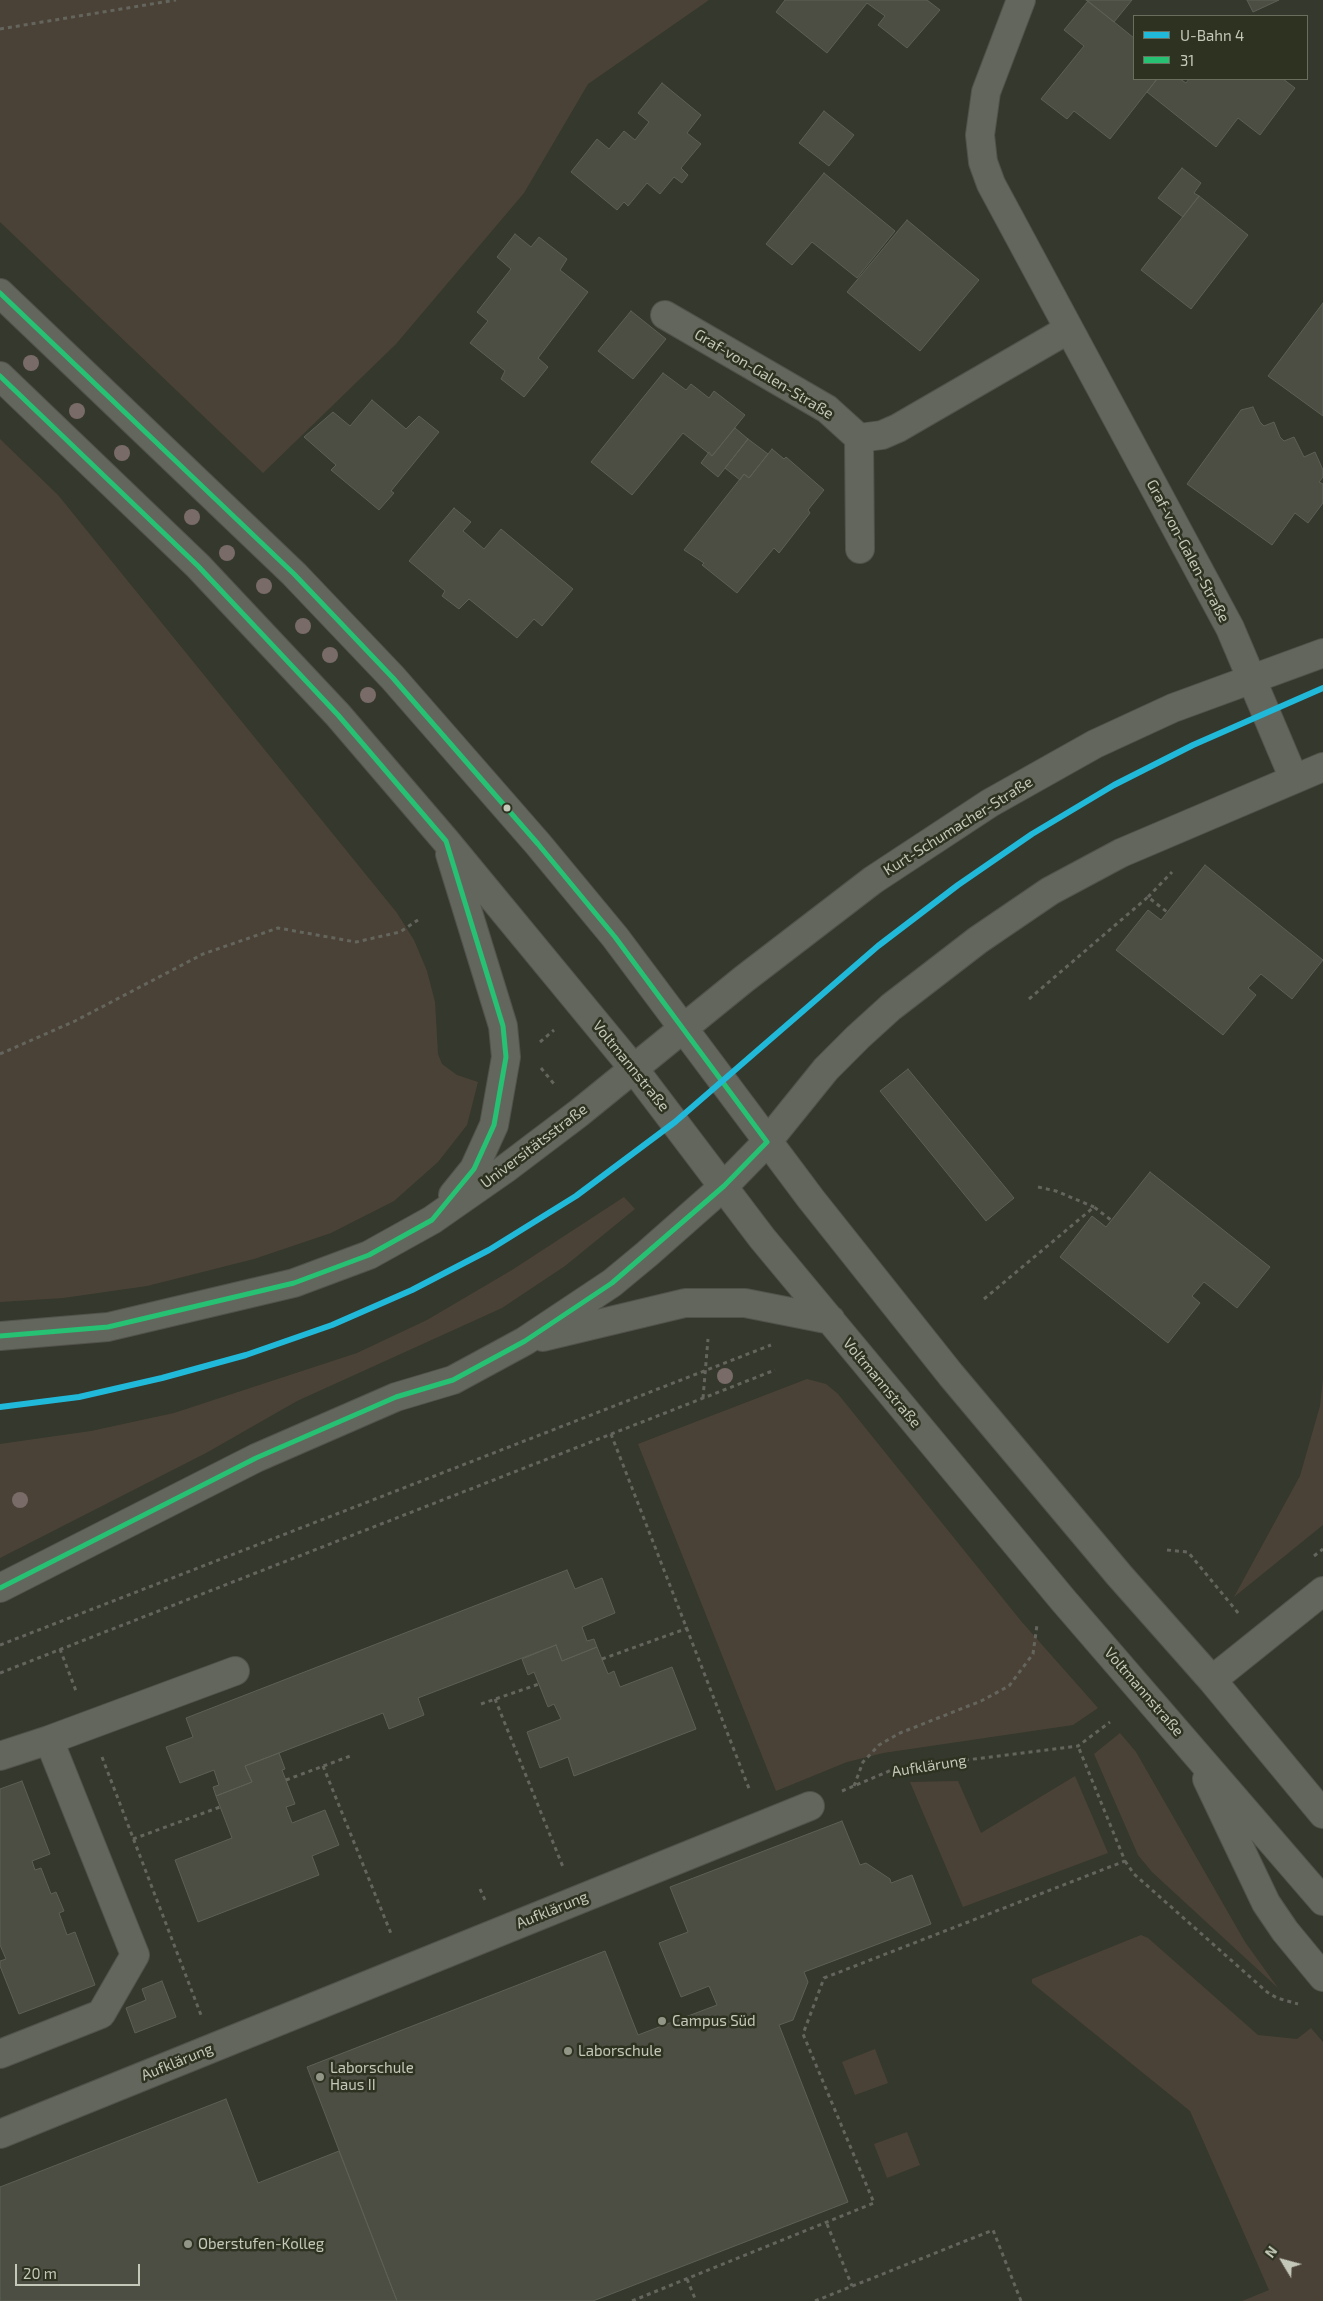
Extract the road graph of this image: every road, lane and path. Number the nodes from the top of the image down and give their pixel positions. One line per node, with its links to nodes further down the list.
1 (176, 0): 3 (path)
2 (1021, 0): 6 (street, Graf-von-Galen-Straße)
3 (0, 28)
4 (0, 293): 20 (street)
5 (665, 315): 8 (street, Graf-von-Galen-Straße)
6 (1069, 329): 8 (street); 11 (street, Graf-von-Galen-Straße)
7 (0, 376): 14 (street, Voltmannstraße)
8 (859, 438): 9 (street)
9 (860, 549)
10 (1323, 654): 11 (street, Kurt-Schumacher-Straße)
11 (1252, 678): 13 (street, Graf-von-Galen-Straße); 20 (street, Kurt-Schumacher-Straße)
12 (1323, 767): 13 (street)
13 (1294, 779): 23 (street)
14 (446, 841): 22 (street, Voltmannstraße); 27 (street)
15 (1175, 869): 16 (path)
16 (1148, 897): 17 (path); 19 (path)
17 (1167, 912)
18 (418, 920): 21 (path)
19 (1028, 999)
20 (684, 1029): 22 (street, Kurt-Schumacher-Straße); 23 (street)
21 (0, 1054)
22 (634, 1068): 24 (street, Voltmannstraße); 27 (street, Universitätsstraße)
23 (767, 1142): 24 (street); 50 (street)
24 (724, 1186): 30 (street, Voltmannstraße); 33 (street)
25 (1038, 1187): 26 (path)
26 (1094, 1207): 28 (path); 29 (path)
27 (432, 1220): 32 (street, Universitätsstraße)
28 (1111, 1220)
29 (984, 1299)
30 (831, 1320): 33 (street); 58 (street, Voltmannstraße)
31 (708, 1335): 36 (path)
32 (0, 1336)
33 (525, 1341): 40 (street)
34 (780, 1342): 36 (path)
35 (775, 1370): 37 (path)
36 (705, 1371): 37 (path); 45 (path)
37 (703, 1398): 38 (path)
38 (611, 1434): 44 (path); 46 (path)
39 (1167, 1550): 42 (path)
40 (0, 1588)
41 (1323, 1591): 50 (street)
42 (1241, 1616)
43 (1038, 1621): 63 (path)
44 (688, 1628): 47 (path); 67 (path)
45 (0, 1645)
46 (60, 1649): 49 (path); 55 (path)
47 (602, 1659)
48 (235, 1671): 55 (street)
49 (0, 1673)
50 (1212, 1680): 66 (street)
51 (539, 1684): 52 (path)
52 (495, 1699): 53 (path); 70 (path)
53 (481, 1704)
54 (1110, 1722): 57 (path, Aufklärung)
55 (90, 1724): 56 (street); 68 (path)
56 (49, 1740): 60 (street); 76 (street)
57 (1078, 1746): 63 (path, Aufklärung); 69 (path)
58 (1192, 1748): 71 (street, Voltmannstraße); 73 (street)
59 (353, 1755): 61 (path)
60 (0, 1756)
61 (323, 1766): 62 (path); 72 (path)
62 (286, 1780)
63 (854, 1786): 64 (path, Aufklärung)
64 (810, 1806): 67 (street, Aufklärung)
65 (220, 1807): 68 (path)
66 (1323, 1814)
67 (762, 1825): 70 (street, Aufklärung)
68 (133, 1839): 75 (path)
69 (1125, 1861): 74 (path); 78 (path)
70 (577, 1900): 72 (street, Aufklärung)
71 (1323, 1901)
72 (405, 1970): 75 (street, Aufklärung)
73 (1323, 1977)
74 (1303, 2005)
75 (214, 2047): 77 (street, Aufklärung)
76 (0, 2054)
77 (0, 2134)
78 (827, 2224): 79 (path); 80 (path)
79 (687, 2279): 81 (path); 82 (path)
80 (852, 2286): 83 (path); 84 (path)
81 (632, 2301)
82 (696, 2301)
83 (815, 2301)
84 (1021, 2301)

